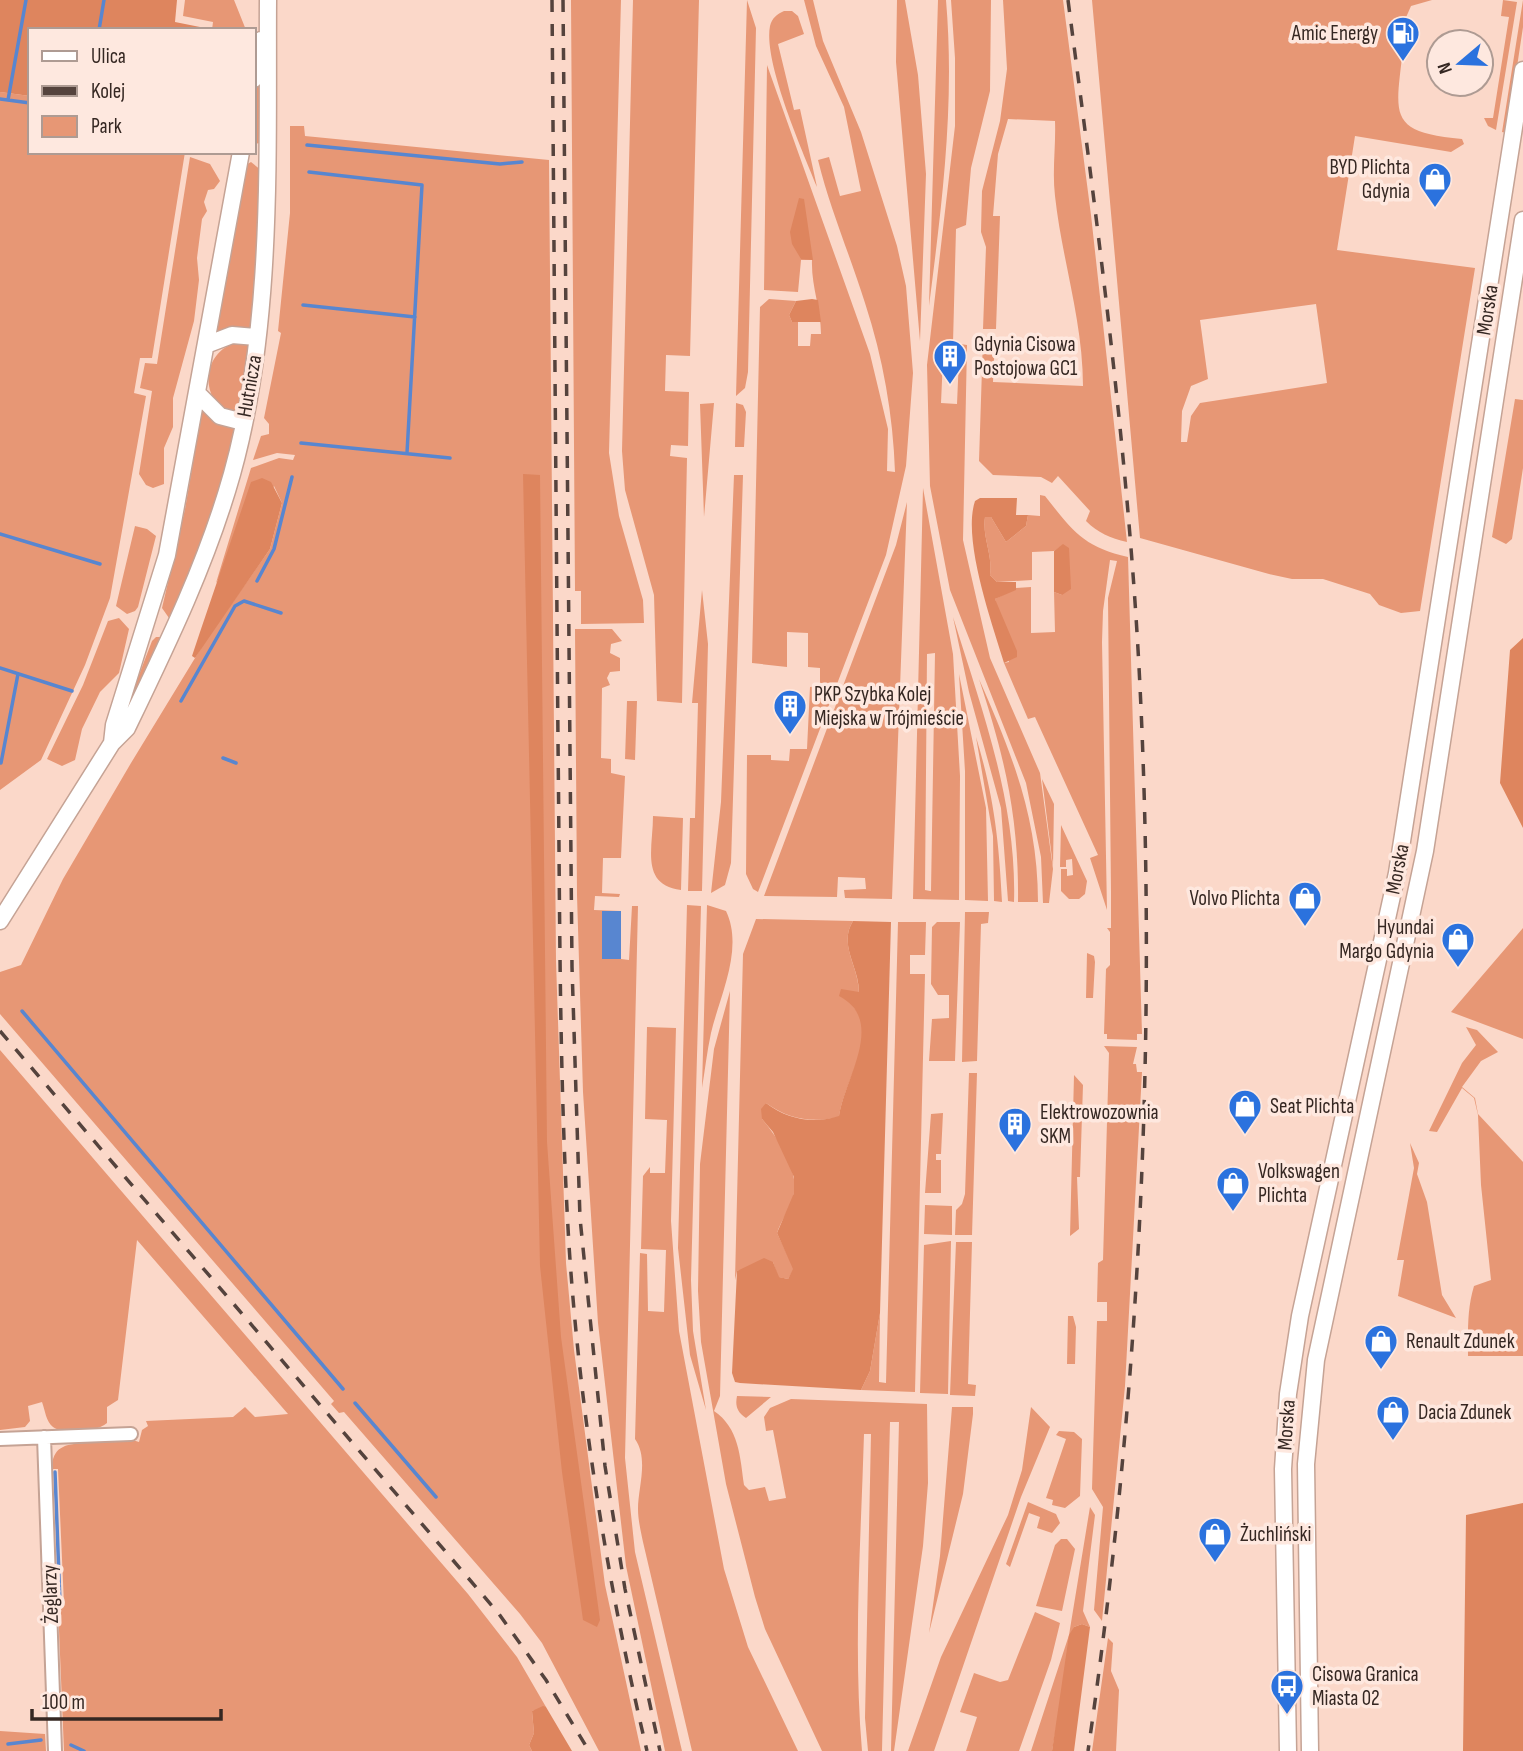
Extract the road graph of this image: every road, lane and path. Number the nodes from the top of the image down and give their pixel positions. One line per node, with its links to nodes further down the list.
1 (268, 0): 2 (main road, Hutnicza); 6 (main road, Hutnicza)
2 (256, 68)
3 (1523, 70): 20 (main road, Morska)
4 (241, 154): 9 (main road, Hutnicza)
5 (256, 154): 6 (main road)
6 (267, 154): 8 (main road, Hutnicza)
7 (1523, 220): 21 (main road, Morska)
8 (257, 337): 9 (main road); 11 (main road, Hutnicza)
9 (206, 345): 10 (main road, Hutnicza)
10 (198, 394): 11 (main road); 12 (main road, Hutnicza)
11 (243, 422): 13 (main road, Hutnicza)
12 (149, 618): 13 (main road); 14 (main road, Hutnicza)
13 (174, 632): 14 (main road, Hutnicza)
14 (112, 743): 15 (main road, Hutnicza)
15 (0, 921)
16 (131, 1434): 17 (street)
17 (44, 1437): 18 (street); 19 (street, Żeglarzy)
18 (0, 1439)
19 (55, 1751)
20 (1288, 1751)
21 (1310, 1751)

